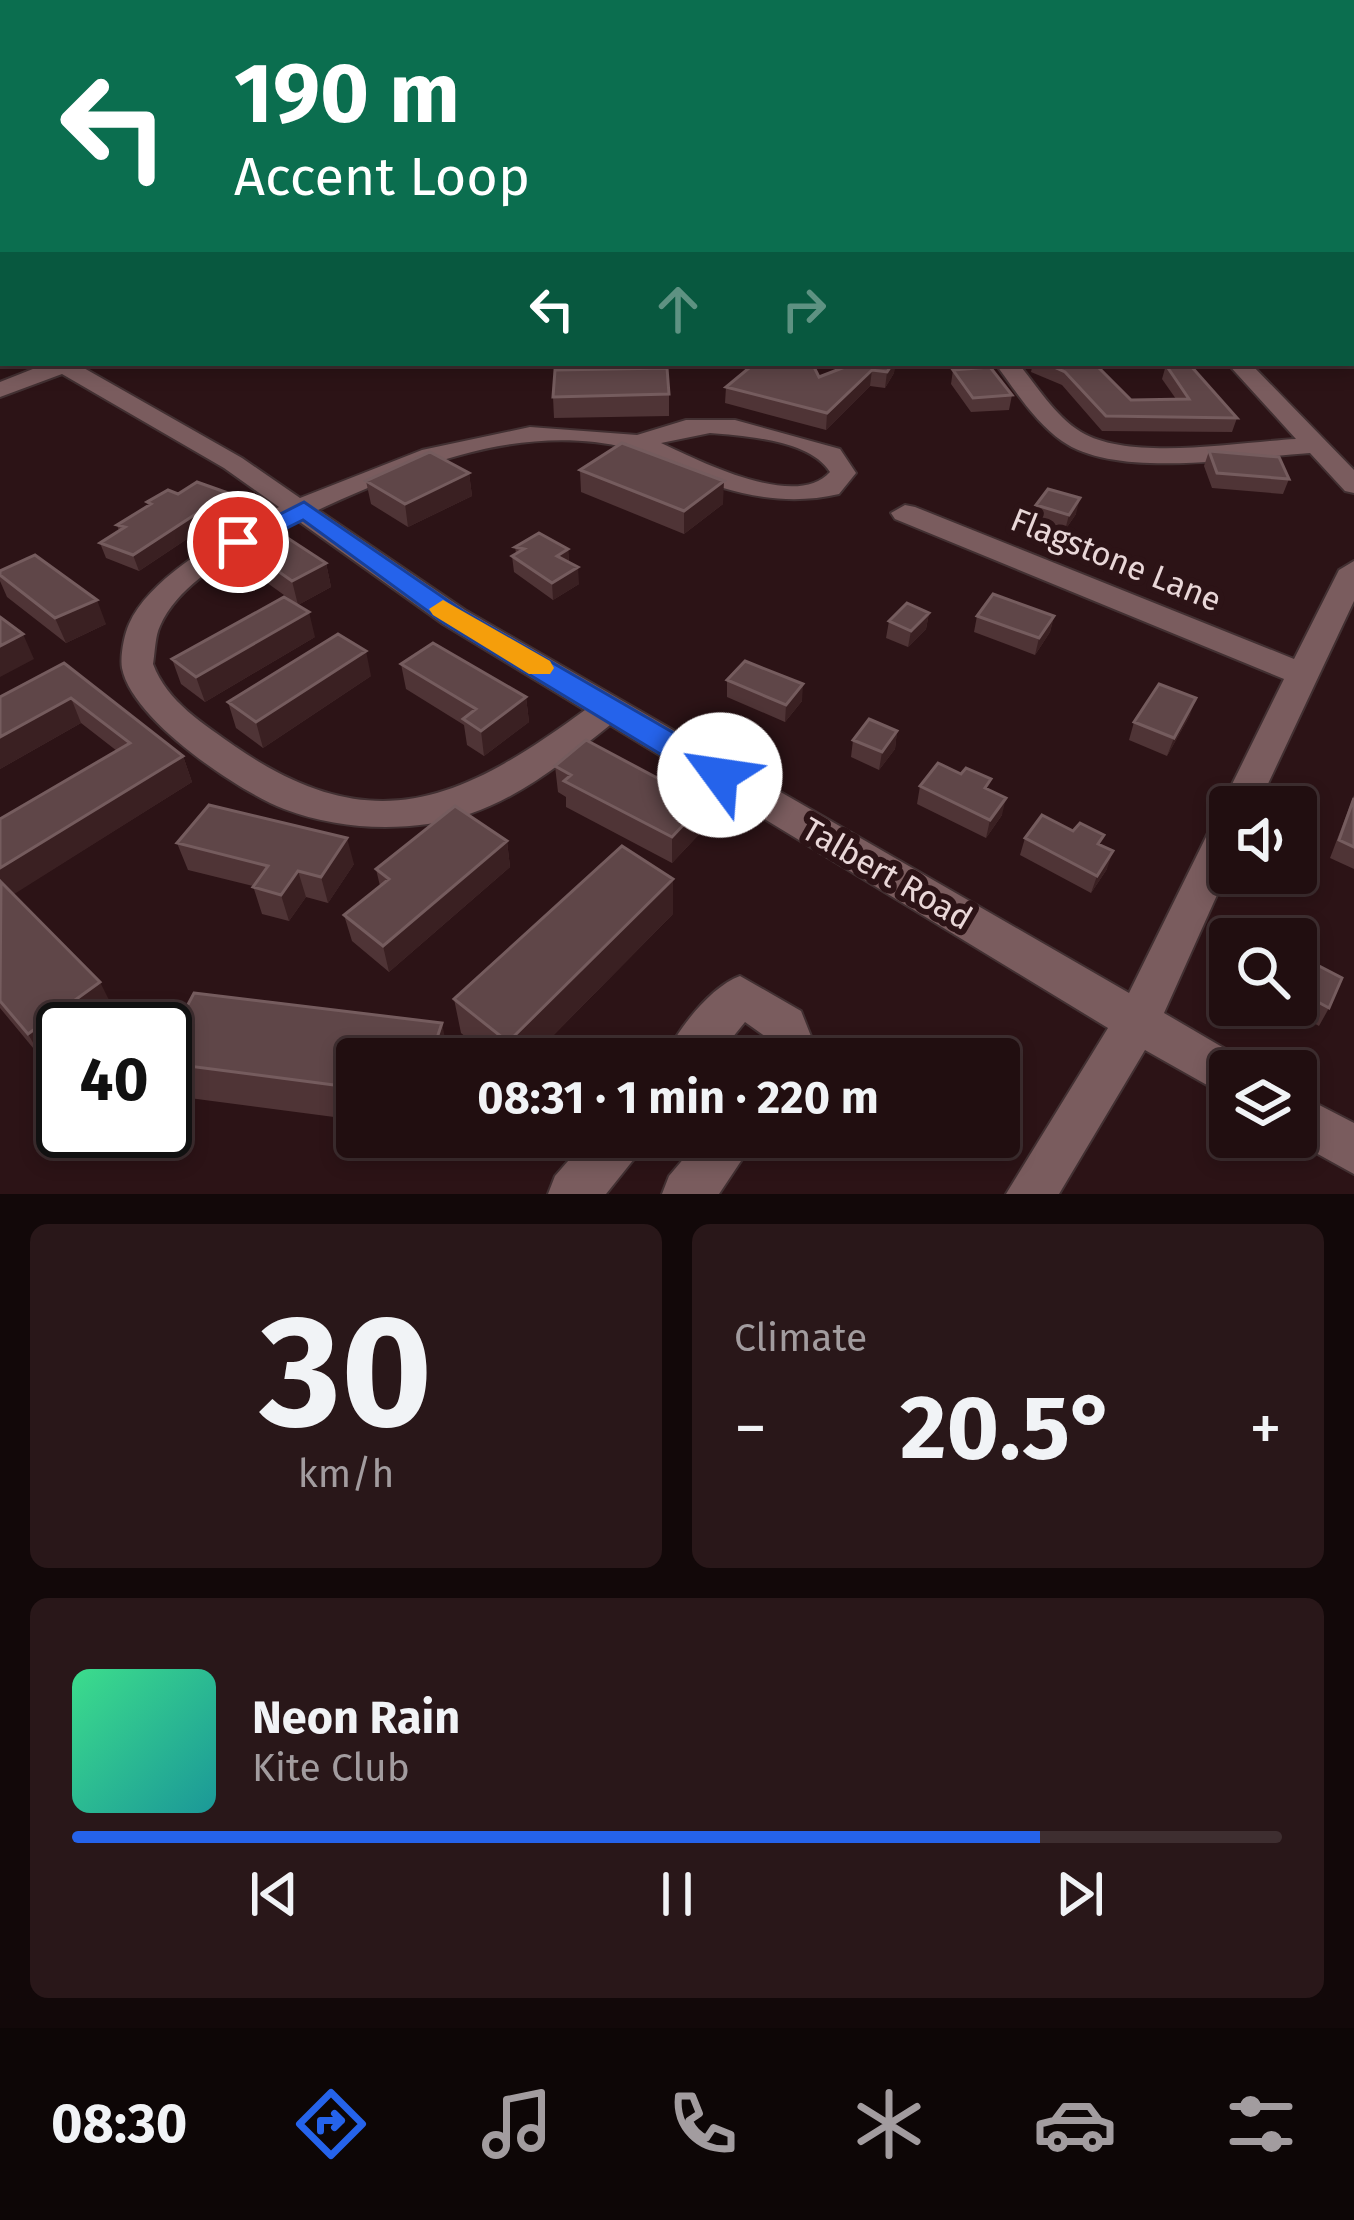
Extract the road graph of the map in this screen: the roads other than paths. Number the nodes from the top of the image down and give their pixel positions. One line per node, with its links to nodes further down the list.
1 (57, 366): 5 (street)
2 (65, 366): 9 (street, Talbert Road)
3 (1009, 366): 7 (street)
4 (1241, 366): 7 (street)
5 (0, 390)
6 (640, 443): 6 (street); 9 (street)
7 (1315, 445): 8 (street)
8 (1354, 484)
9 (304, 509): 13 (street, Talbert Road); 13 (street)
10 (905, 513): 12 (street, Flagstone Lane)
11 (1354, 570): 12 (street)
12 (1301, 674): 14 (street)
13 (609, 709): 16 (street, Talbert Road)
14 (1248, 786)
15 (1209, 869): 16 (street)
16 (1138, 1020): 19 (street, Talbert Road); 26 (street)
17 (704, 1038): 18 (street)
18 (790, 1038)
19 (1209, 1063)
20 (1317, 1128): 21 (street)
21 (1354, 1150)
22 (603, 1158): 25 (street)
23 (717, 1158): 24 (street)
24 (691, 1193)
25 (573, 1194)
26 (1031, 1194)

